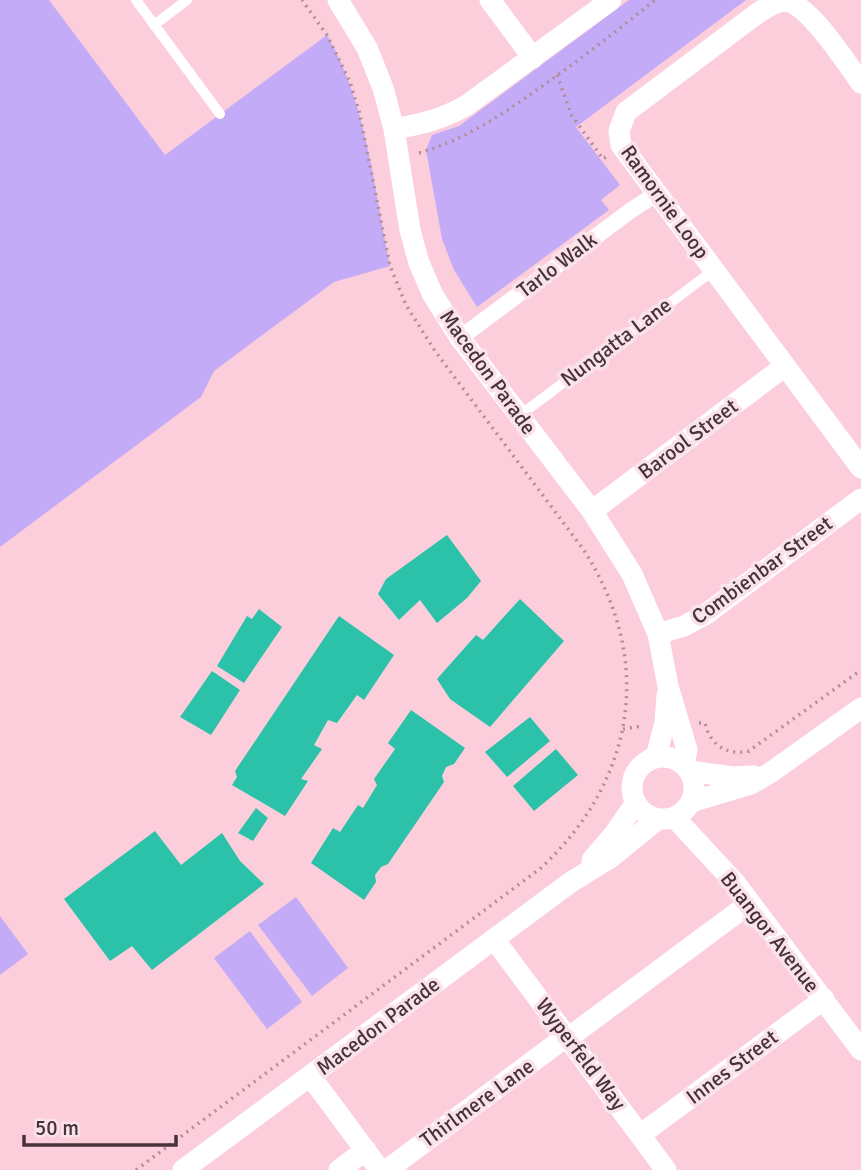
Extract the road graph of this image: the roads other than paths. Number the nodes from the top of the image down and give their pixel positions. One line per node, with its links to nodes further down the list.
1 (136, 0): 6 (lane)
2 (187, 0): 6 (lane)
3 (338, 0): 10 (street, Macedon Parade)
4 (491, 0): 7 (street)
5 (611, 0): 7 (street)
6 (154, 25): 9 (lane)
7 (533, 58): 10 (street)
8 (861, 83): 11 (street, Ramornie Loop)
9 (220, 114)
10 (394, 129): 13 (street, Macedon Parade)
11 (656, 194): 12 (street, Ramornie Loop); 13 (street, Tarlo Walk)
12 (714, 270): 14 (street, Ramornie Loop); 15 (lane, Nungatta Lane)
13 (460, 338): 15 (street, Macedon Parade)
14 (785, 366): 16 (street, Ramornie Loop); 18 (street, Barool Street)
15 (519, 416): 18 (street, Macedon Parade)
16 (861, 468)
17 (861, 499): 19 (street, Combienbar Street)
18 (592, 511): 19 (street, Macedon Parade)
19 (658, 634): 21 (street, Macedon Parade)
20 (861, 708): 24 (street)
21 (673, 722): 22 (street, Macedon Parade); 23 (street, Macedon Parade)
22 (656, 757): 23 (street); 26 (street)
23 (687, 768): 24 (street); 25 (street)
24 (770, 773): 25 (street)
25 (691, 802): 27 (street)
26 (635, 804): 27 (street); 28 (street, Macedon Parade)
27 (666, 818): 28 (street, Macedon Parade); 29 (street, Buangor Avenue)
28 (571, 882): 30 (street, Macedon Parade)
29 (750, 902): 31 (street, Buangor Avenue); 32 (street, Thirlmere Lane)
30 (495, 939): 32 (street, Wyperfeld Way); 34 (street, Macedon Parade)
31 (824, 999): 33 (street, Buangor Avenue); 35 (street, Innes Street)
32 (568, 1037): 35 (street, Wyperfeld Way); 40 (street, Thirlmere Lane)
33 (861, 1050)
34 (311, 1077): 36 (street); 37 (street, Macedon Parade)
35 (640, 1135): 41 (street, Wyperfeld Way)
36 (366, 1150): 38 (street); 39 (street)
37 (183, 1170)
38 (339, 1170)
39 (380, 1170)
40 (387, 1170)
41 (666, 1170)

